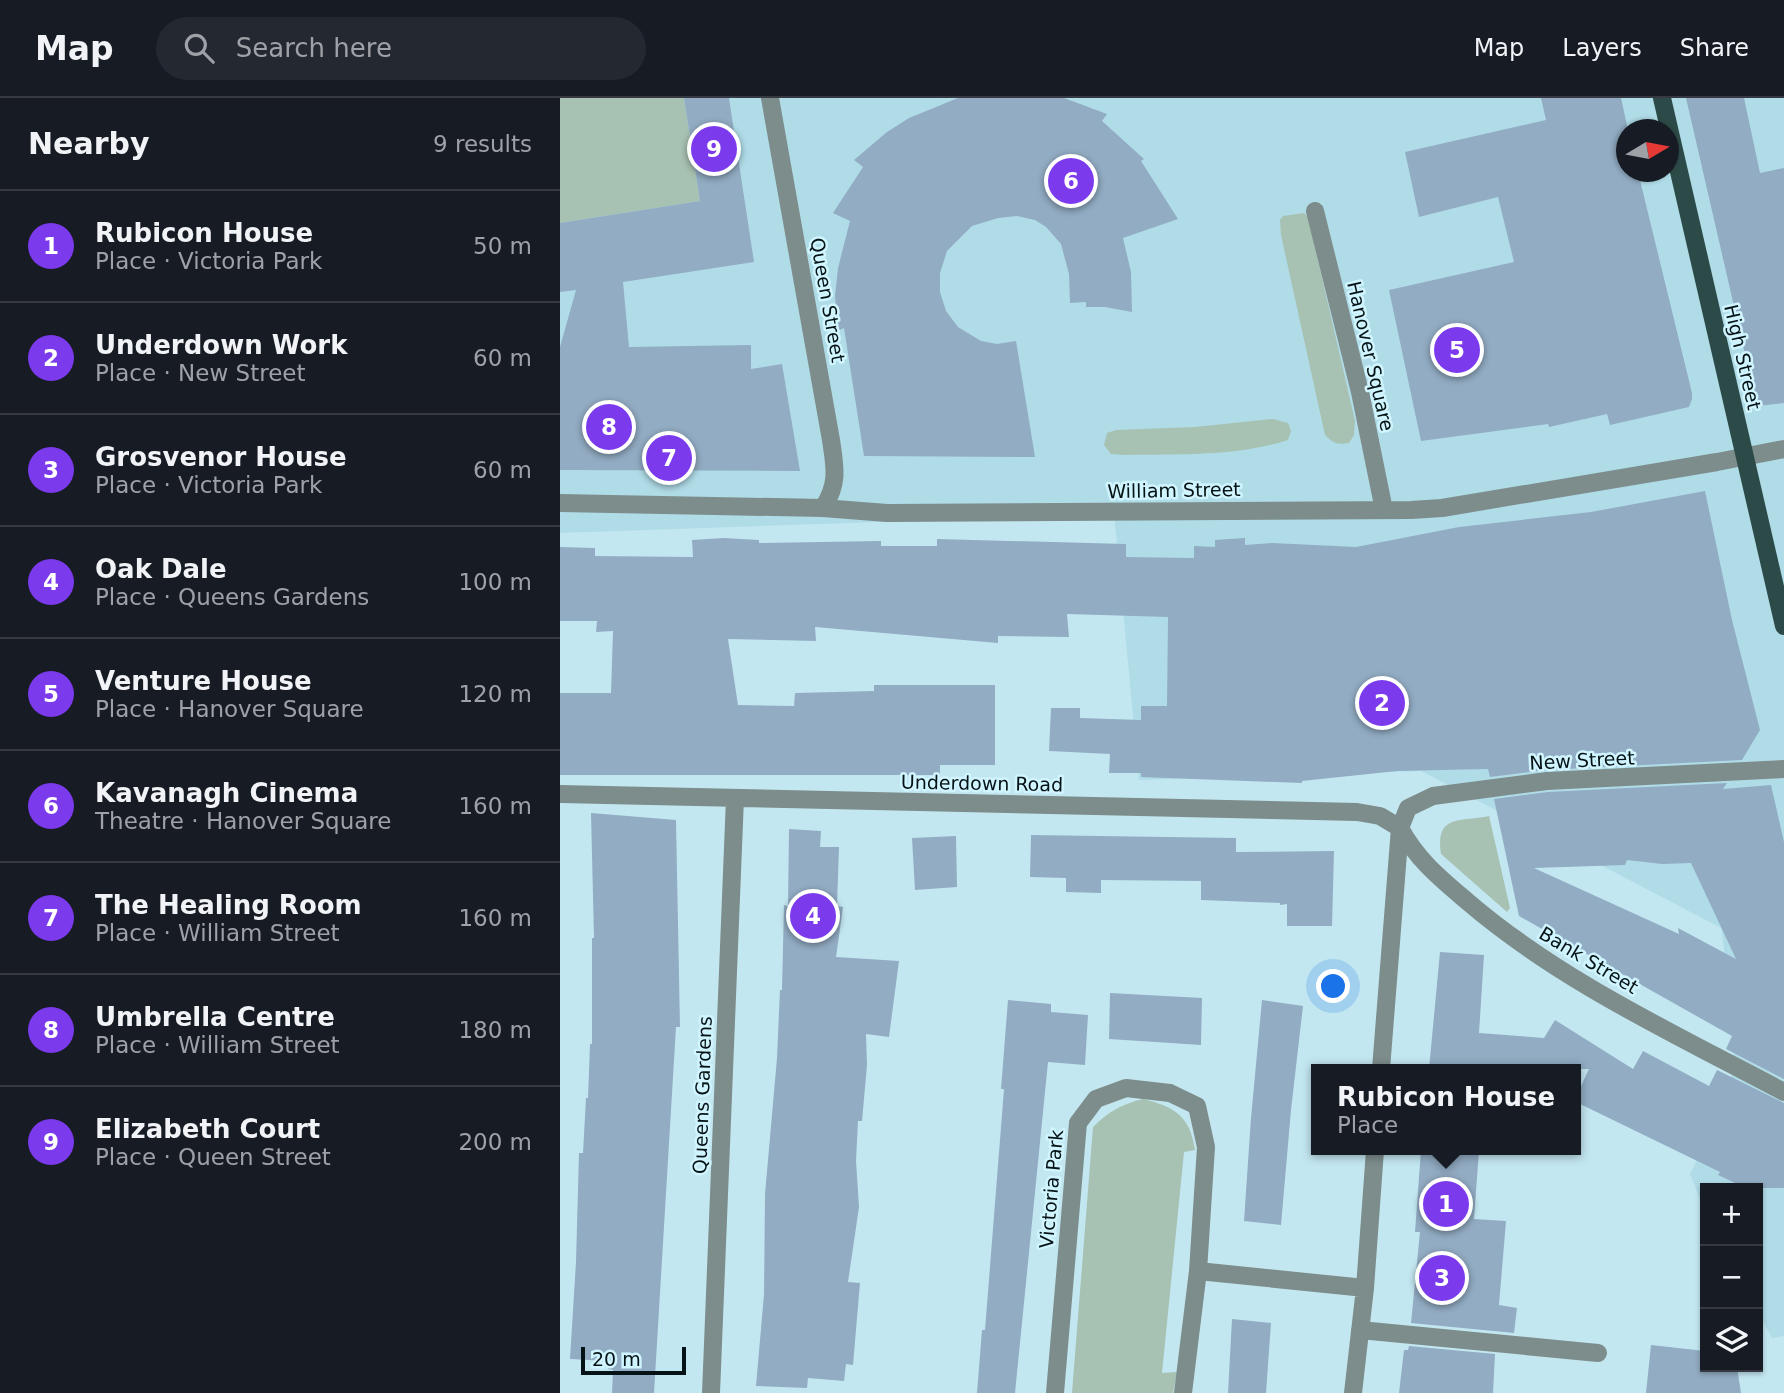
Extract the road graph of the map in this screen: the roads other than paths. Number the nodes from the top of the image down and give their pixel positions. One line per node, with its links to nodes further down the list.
1 (770, 98): 7 (street, Queen Street)
2 (1662, 98): 5 (main road, High Street)
3 (1315, 211): 8 (street, Hanover Square)
4 (1784, 449): 5 (street, William Street)
5 (1745, 457): 8 (street, William Street); 9 (main road, High Street)
6 (560, 503): 7 (street, William Street)
7 (823, 508): 8 (street, William Street)
8 (1384, 510)
9 (1784, 625)
10 (1784, 769): 13 (street, New Street)
11 (560, 794): 12 (street, Underdown Road)
12 (735, 799): 13 (street, Underdown Road); 21 (street, Queens Gardens)
13 (1400, 828): 14 (street); 15 (street, Bank Street)
14 (1381, 1064)
15 (1784, 1092)
16 (1375, 1155): 18 (street)
17 (1198, 1271): 18 (street); 22 (street, Victoria Park); 23 (street, Victoria Park)
18 (1365, 1288): 19 (street)
19 (1360, 1330): 20 (street); 24 (street)
20 (1598, 1353)
21 (711, 1393)
22 (1055, 1393)
23 (1183, 1393)
24 (1353, 1393)

